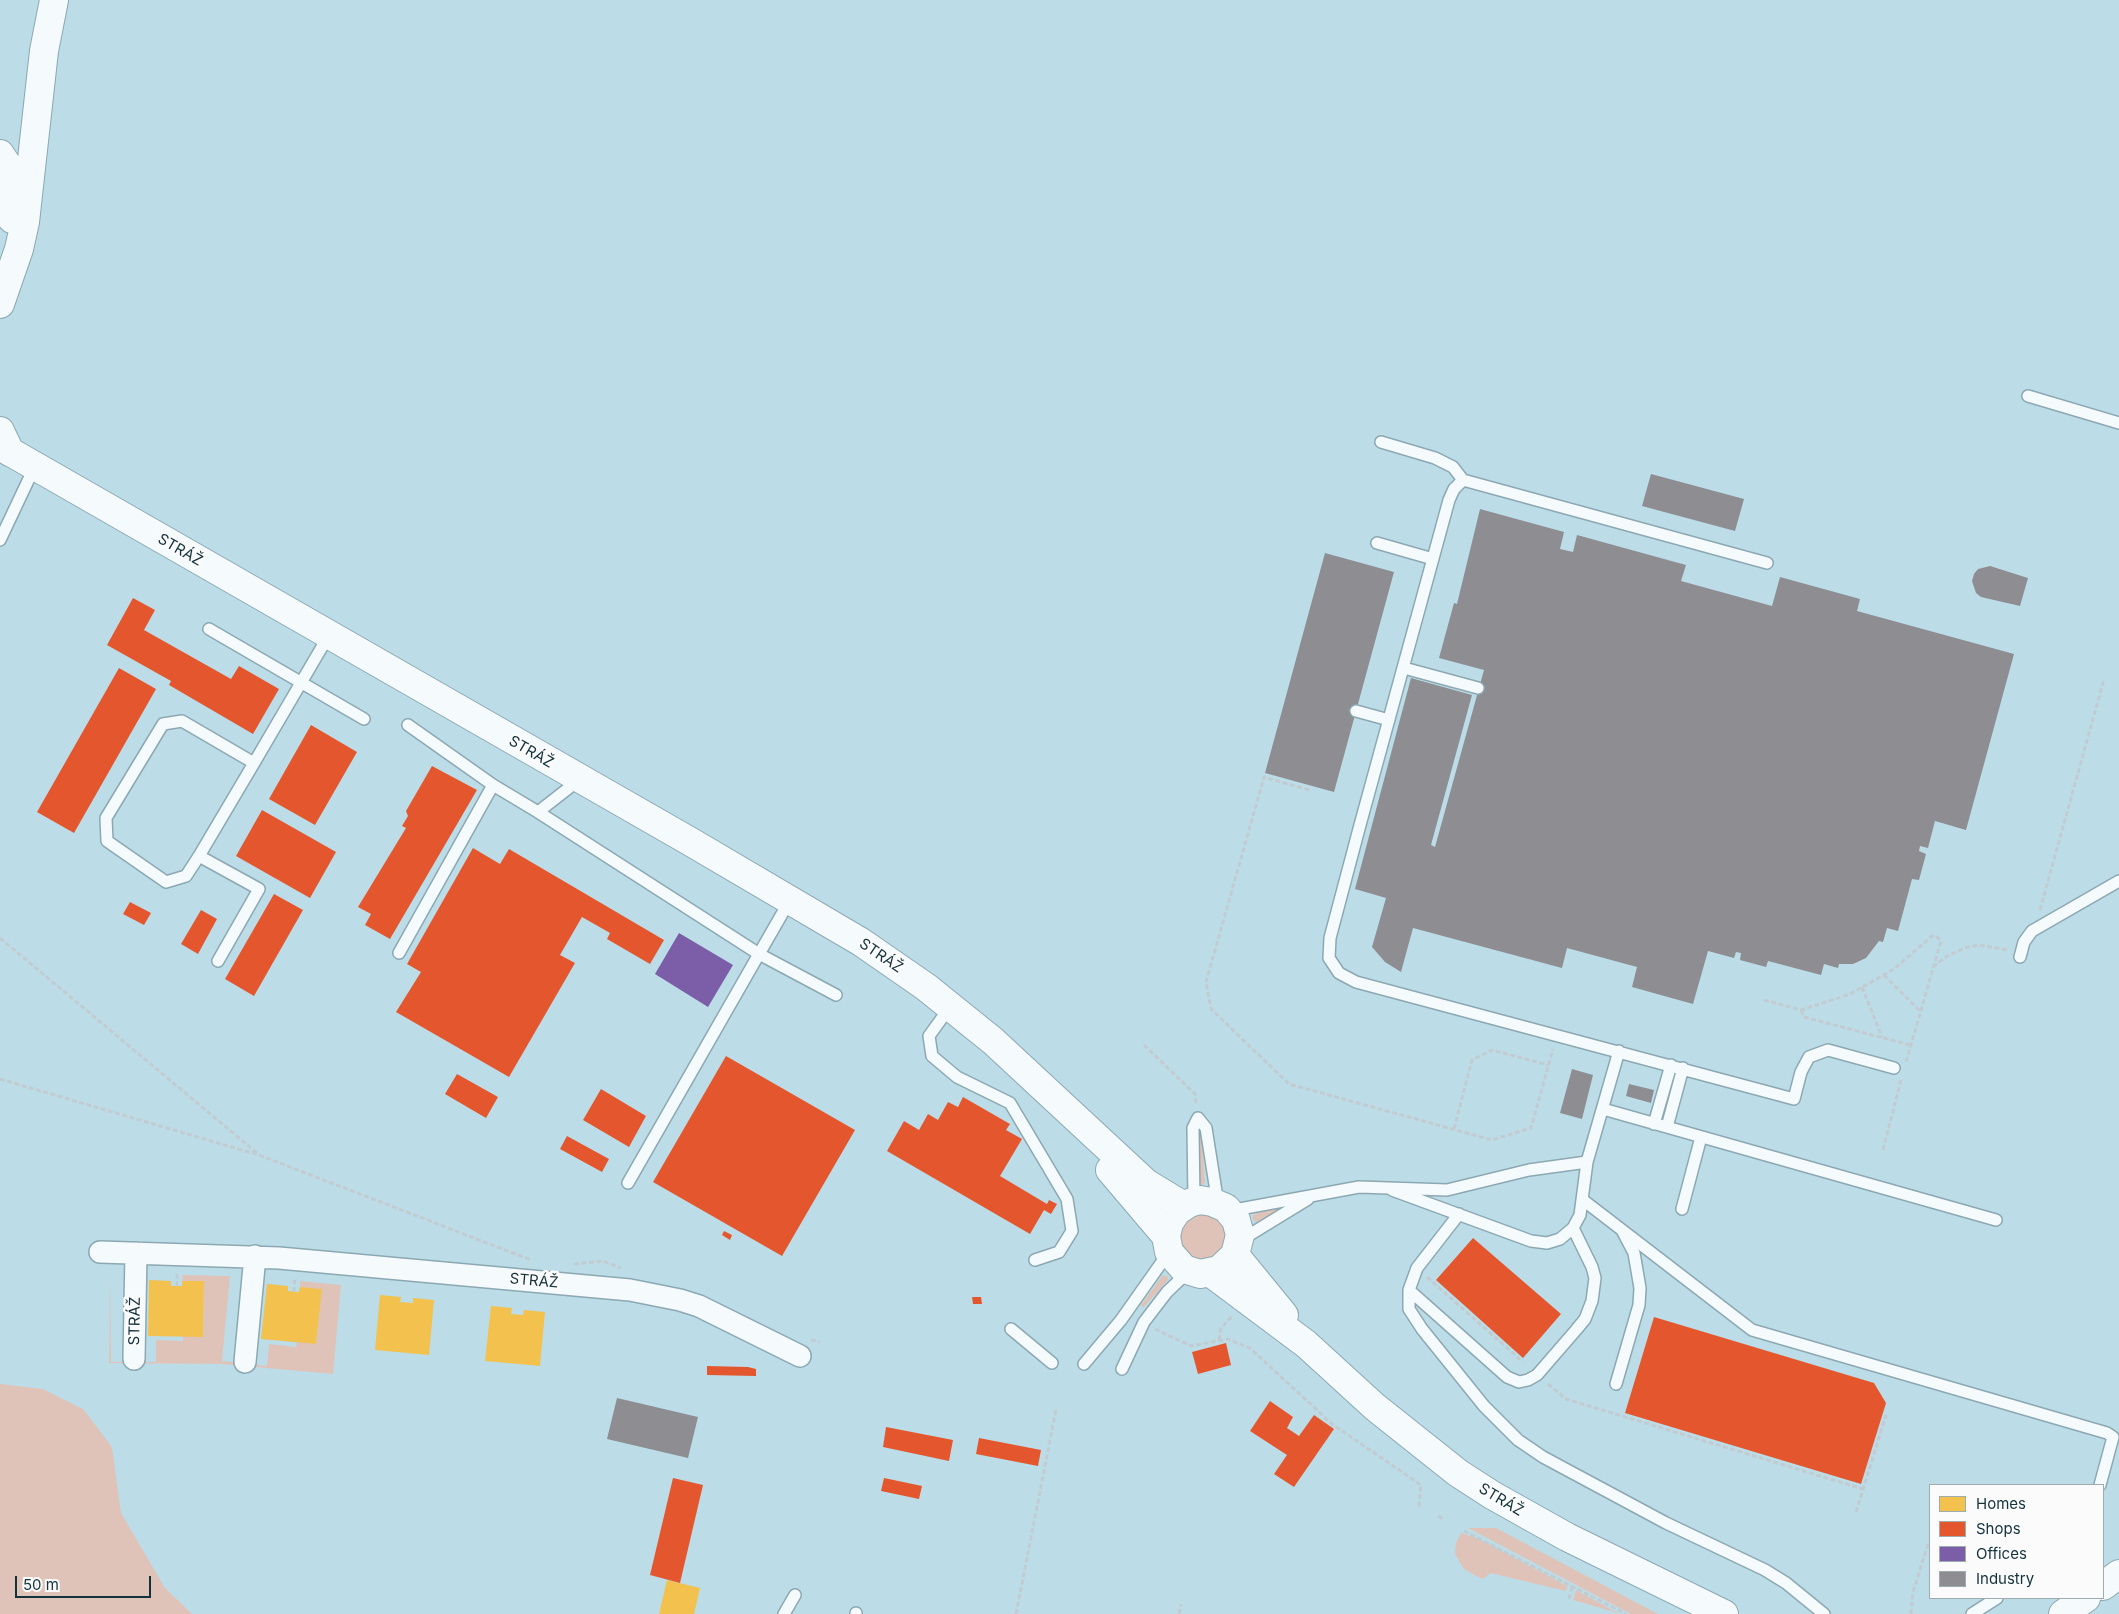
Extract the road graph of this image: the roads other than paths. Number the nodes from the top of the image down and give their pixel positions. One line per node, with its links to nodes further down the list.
1 (54, 0): 4 (main road)
2 (0, 154): 3 (main road)
3 (0, 268)
4 (0, 304)
5 (2028, 396): 6 (lane)
6 (2119, 423)
7 (1381, 442): 10 (lane)
8 (3, 443): 9 (main road, STRÁŽ)
9 (35, 466): 11 (lane); 16 (main road, STRÁŽ)
10 (1463, 480): 13 (lane); 14 (lane)
11 (0, 540)
12 (1377, 543): 13 (lane)
13 (1434, 559): 17 (lane)
14 (1767, 563)
15 (209, 629): 18 (lane)
16 (329, 635): 18 (lane); 25 (main road, STRÁŽ)
17 (1404, 668): 19 (lane); 22 (lane)
18 (302, 682): 21 (lane); 24 (lane)
19 (1478, 688)
20 (1356, 711): 22 (lane)
21 (364, 719)
22 (1389, 720): 37 (lane)
23 (408, 725): 26 (lane)
24 (254, 764): 28 (lane); 28 (lane)
25 (580, 780): 27 (lane); 30 (main road, STRÁŽ)
26 (493, 785): 27 (lane); 31 (lane)
27 (538, 812): 33 (lane)
28 (199, 856): 34 (lane)
29 (2119, 881): 32 (lane)
30 (790, 900): 33 (lane); 36 (main road, STRÁŽ)
31 (399, 953)
32 (2015, 953)
33 (759, 954): 35 (lane); 47 (lane)
34 (218, 961)
35 (836, 995)
36 (950, 1006): 41 (main road, STRÁŽ); 62 (lane)
37 (1618, 1051): 38 (lane); 42 (lane)
38 (1672, 1065): 39 (lane); 43 (lane)
39 (1683, 1068): 40 (lane); 44 (lane)
40 (1901, 1069)
41 (1041, 1087): 51 (main road, STRÁŽ); 57 (main road, STRÁŽ)
42 (1603, 1109): 43 (lane); 46 (lane)
43 (1654, 1124): 44 (lane)
44 (1667, 1128): 45 (lane)
45 (1701, 1137): 52 (lane); 54 (lane)
46 (1587, 1162): 48 (lane); 50 (lane)
47 (628, 1183)
48 (1392, 1190): 49 (lane); 53 (lane)
49 (1316, 1195): 51 (lane); 58 (lane)
50 (1583, 1200): 55 (lane); 56 (lane)
51 (1206, 1206): 51 (lane); 57 (main road); 58 (main road, STRÁŽ)
52 (1682, 1209)
53 (1459, 1214): 55 (lane); 64 (lane)
54 (1996, 1220)
55 (1573, 1228): 64 (lane)
56 (1620, 1228): 73 (lane); 74 (lane)
57 (1168, 1244): 63 (main road, STRÁŽ); 71 (lane)
58 (1238, 1248): 63 (main road); 66 (main road, STRÁŽ)
59 (100, 1252): 60 (street, STRÁŽ)
60 (136, 1253): 61 (street, STRÁŽ); 68 (street, STRÁŽ)
61 (255, 1256): 67 (street, STRÁŽ); 69 (street)
62 (1035, 1260)
63 (1200, 1272): 66 (main road, STRÁŽ); 72 (lane)
64 (1409, 1290): 82 (lane)
65 (1011, 1329): 70 (lane)
66 (1306, 1344): 81 (main road, STRÁŽ)
67 (801, 1347)
68 (134, 1360)
69 (245, 1362)
70 (1052, 1363)
71 (1084, 1364)
72 (1122, 1369)
73 (1616, 1384)
74 (2100, 1484)
75 (2119, 1574): 76 (main road)
76 (2104, 1585)
77 (795, 1595): 80 (lane)
78 (1995, 1599): 83 (lane)
79 (2085, 1599): 84 (main road)
80 (784, 1614)
81 (1724, 1614)
82 (1824, 1614)
83 (1972, 1614)
84 (2063, 1614)

